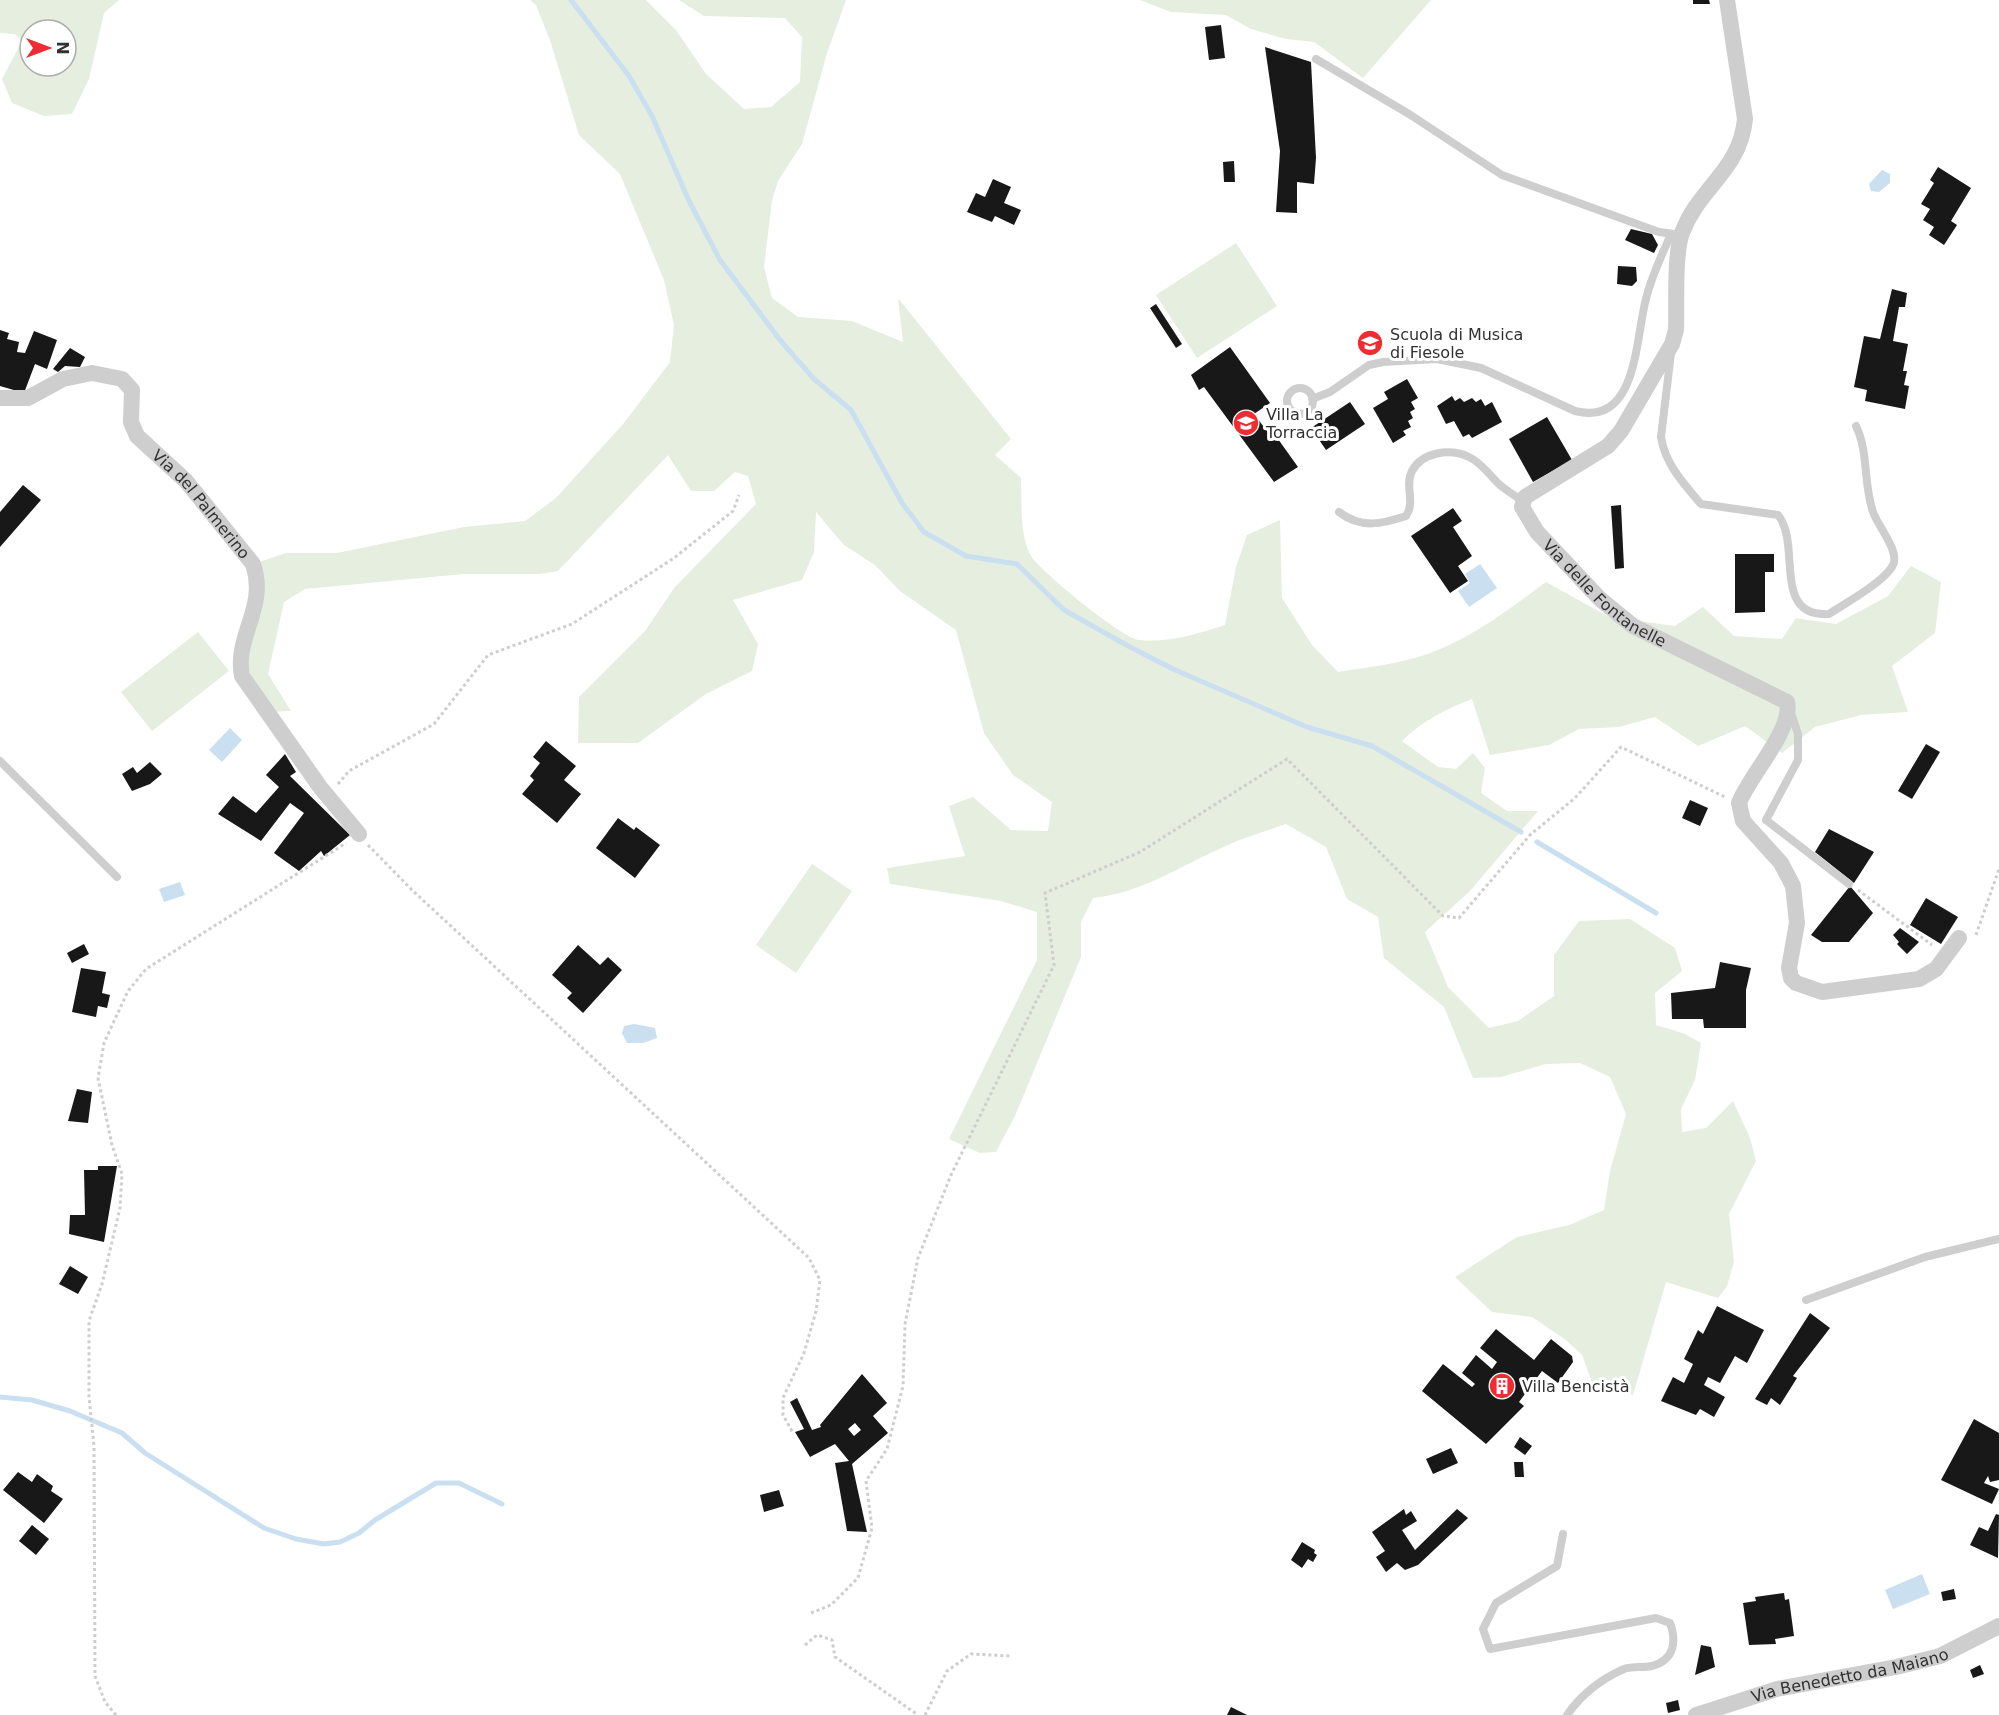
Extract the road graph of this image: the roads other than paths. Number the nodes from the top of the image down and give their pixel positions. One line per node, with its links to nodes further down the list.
1 (1727, 0): 3 (street)
2 (1316, 59): 3 (lane)
3 (1676, 235): 4 (street); 6 (lane)
4 (1672, 344): 7 (lane); 8 (street)
5 (0, 398): 12 (street, Via del Palmerino)
6 (1312, 399)
7 (1856, 426)
8 (1522, 501): 9 (lane); 10 (street, Via delle Fontanelle)
9 (1339, 513)
10 (1789, 707): 14 (lane); 15 (street)
11 (0, 761): 13 (lane)
12 (359, 834)
13 (117, 877)
14 (1849, 884)
15 (1959, 938)
16 (1999, 1239): 17 (lane)
17 (1806, 1300)
18 (1563, 1534): 20 (lane)
19 (1999, 1626): 21 (street, Via Benedetto da Maiano)
20 (1567, 1715)
21 (1696, 1715)

